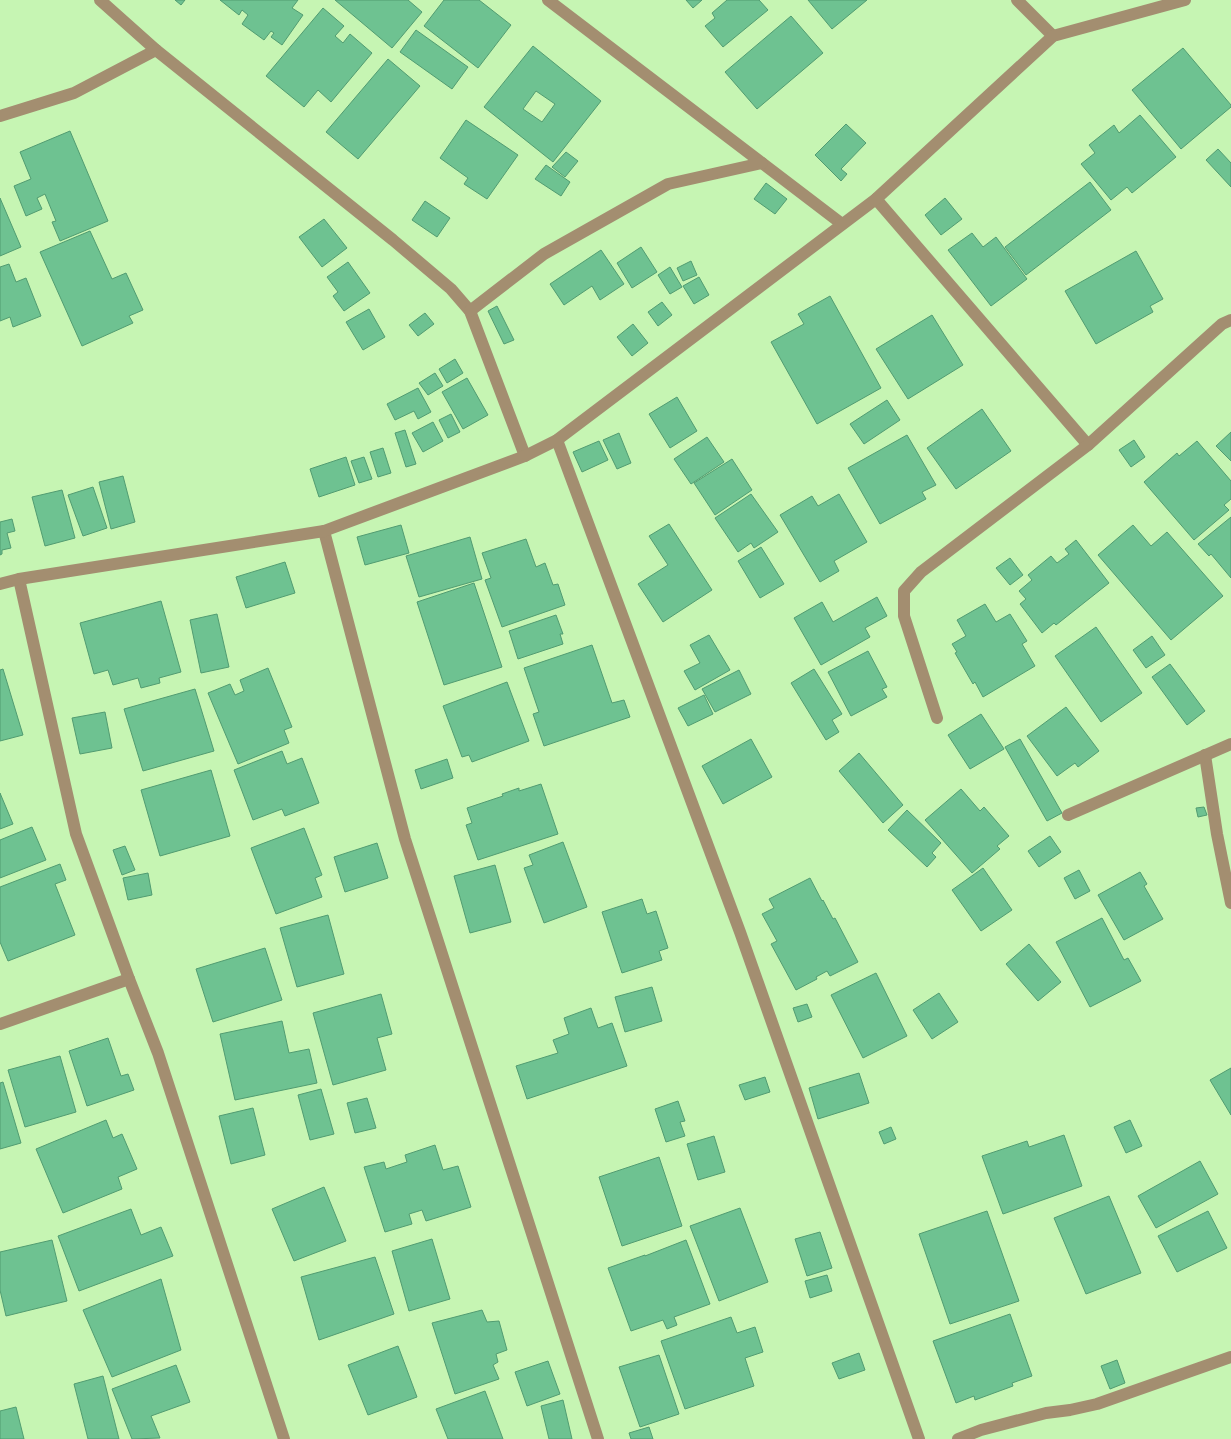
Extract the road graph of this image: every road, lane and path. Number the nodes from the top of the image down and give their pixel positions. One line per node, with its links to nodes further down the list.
1 (100, 0): 6 (street)
2 (548, 0): 8 (street)
3 (1017, 0): 5 (street)
4 (1185, 0): 5 (street)
5 (1053, 36): 9 (street)
6 (156, 50): 7 (street); 11 (street)
7 (0, 116)
8 (762, 163): 10 (street); 11 (street)
9 (876, 199): 10 (street); 14 (street)
10 (842, 224): 13 (street)
11 (470, 311): 15 (street)
12 (1231, 320): 14 (street)
13 (557, 440): 15 (street); 29 (street)
14 (1088, 445): 19 (street)
15 (525, 456): 16 (street)
16 (324, 531): 17 (street); 28 (street)
17 (18, 579): 18 (street); 24 (street)
18 (0, 584)
19 (937, 718)
20 (1231, 744): 21 (street)
21 (1205, 755): 22 (street); 23 (street)
22 (1068, 815)
23 (1231, 903)
24 (129, 979): 25 (street); 27 (street)
25 (0, 1024)
26 (1231, 1357): 30 (street)
27 (284, 1439)
28 (598, 1439)
29 (919, 1439)
30 (958, 1439)

